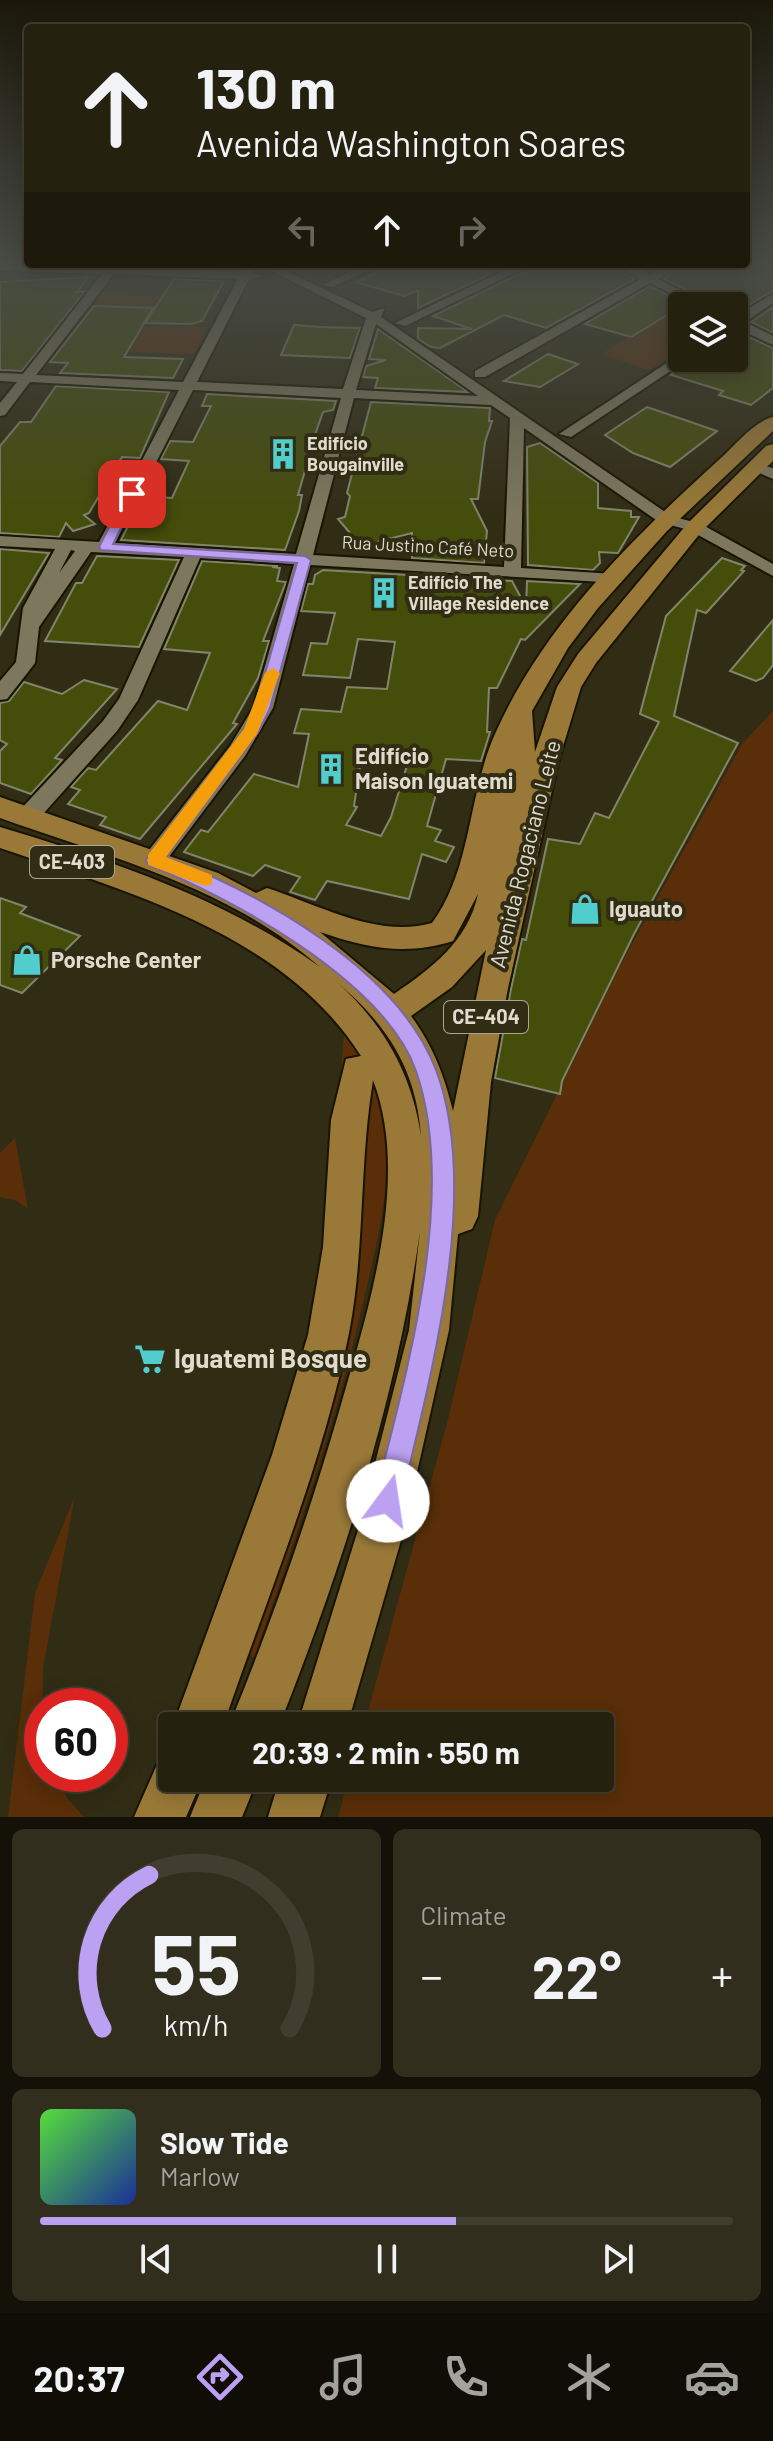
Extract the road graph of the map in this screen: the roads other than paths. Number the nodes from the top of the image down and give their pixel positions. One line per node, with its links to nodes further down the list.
1 (51, 347): 10 (street)
2 (207, 347): 11 (street)
3 (361, 347): 12 (street)
4 (421, 347): 14 (street)
5 (438, 347): 8 (street)
6 (528, 347): 8 (street)
7 (668, 366): 18 (street)
8 (480, 374): 13 (street)
9 (0, 377): 10 (street)
10 (27, 378): 11 (street); 15 (street)
11 (186, 386): 12 (street); 26 (street)
12 (349, 394): 14 (street); 28 (street)
13 (513, 398): 14 (street); 18 (street)
14 (495, 401): 16 (street)
15 (0, 412)
16 (517, 416): 21 (street); 30 (street)
17 (773, 422): 21 (main road)
18 (566, 434): 21 (street)
19 (773, 451): 20 (main road, Avenida Rogaciano Leite)
20 (764, 470): 22 (main road, Avenida Rogaciano Leite)
21 (670, 514): 22 (street); 31 (main road)
22 (695, 527): 29 (street); 42 (main road, Avenida Rogaciano Leite / CE-404)
23 (0, 541): 24 (street, Rua Justino Café Neto)
24 (66, 545): 25 (street, Rua Justino Café Neto); 32 (street)
25 (86, 546): 26 (street, Rua Justino Café Neto); 32 (street)
26 (105, 547): 27 (street, Rua Justino Café Neto)
27 (194, 553): 28 (street, Rua Justino Café Neto); 36 (street)
28 (305, 560): 30 (street, Rua Justino Café Neto); 38 (street)
29 (773, 571)
30 (512, 572): 31 (street, Rua Justino Café Neto)
31 (614, 579): 34 (main road)
32 (32, 626): 33 (street)
33 (0, 694)
34 (521, 709): 39 (main road); 40 (main road)
35 (0, 807): 36 (main road, CE-403)
36 (27, 817): 38 (main road, CE-403)
37 (0, 837): 41 (main road, CE-403)
38 (154, 860): 39 (main road, CE-403)
39 (208, 881): 40 (main road, CE-403)
40 (391, 1001): 42 (main road, CE-404)
41 (365, 1057): 43 (main road); 44 (main road)
42 (429, 1330): 45 (main road, CE-404)
43 (204, 1712)
44 (259, 1712)
45 (326, 1712)
46 (171, 1792): 49 (main road)
47 (226, 1792): 50 (main road)
48 (302, 1792): 51 (main road)
49 (160, 1817)
50 (216, 1817)
51 (294, 1817)

